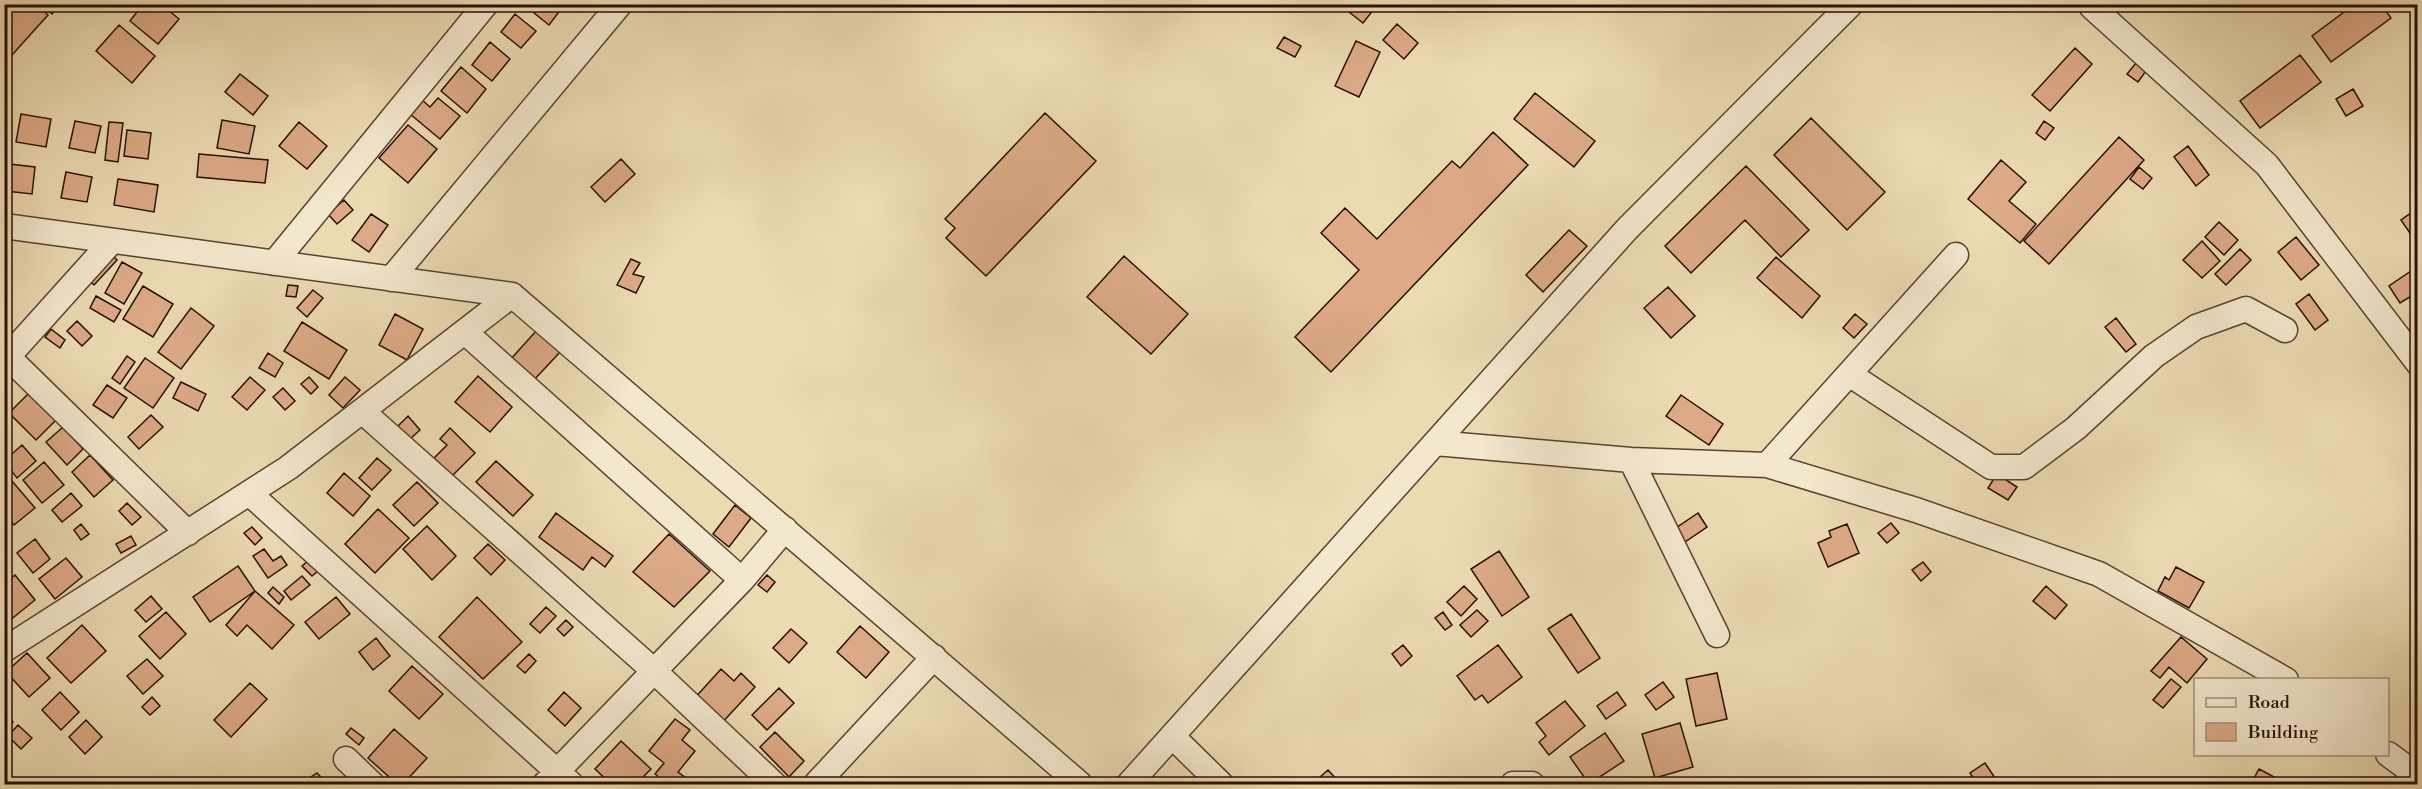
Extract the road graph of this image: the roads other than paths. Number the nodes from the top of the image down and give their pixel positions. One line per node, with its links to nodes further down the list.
1 (486, 4): 8 (street)
2 (620, 4): 9 (street)
3 (1851, 4): 17 (street)
4 (2091, 5): 14 (street)
5 (4, 226): 6 (street)
6 (112, 241): 8 (street); 13 (street)
7 (1956, 255): 15 (street)
8 (274, 263): 9 (street)
9 (390, 279): 10 (street)
10 (512, 295): 12 (street); 21 (street)
11 (2285, 330): 15 (street)
12 (465, 332): 16 (street); 23 (street)
13 (6, 359): 22 (street)
14 (2418, 363)
15 (1849, 374): 19 (street)
16 (362, 411): 20 (street); 27 (street)
17 (1435, 443): 18 (street); 29 (street)
18 (1630, 460): 19 (street); 24 (street)
19 (1767, 465): 28 (street)
20 (249, 493): 22 (street); 33 (street)
21 (785, 529): 23 (street); 26 (street)
22 (188, 533): 25 (street)
23 (742, 580): 27 (street)
24 (1717, 635)
25 (4, 650)
26 (934, 657): 36 (street); 37 (street)
27 (653, 670): 33 (street); 35 (street)
28 (2282, 678)
29 (1172, 736): 38 (street); 39 (street)
30 (2389, 755): 32 (street)
31 (346, 759): 34 (street)
32 (2418, 776)
33 (558, 780)
34 (372, 784)
35 (774, 784)
36 (816, 784)
37 (1080, 784)
38 (1129, 784)
39 (1221, 784)
40 (1513, 784): 41 (street)
41 (1532, 784)

